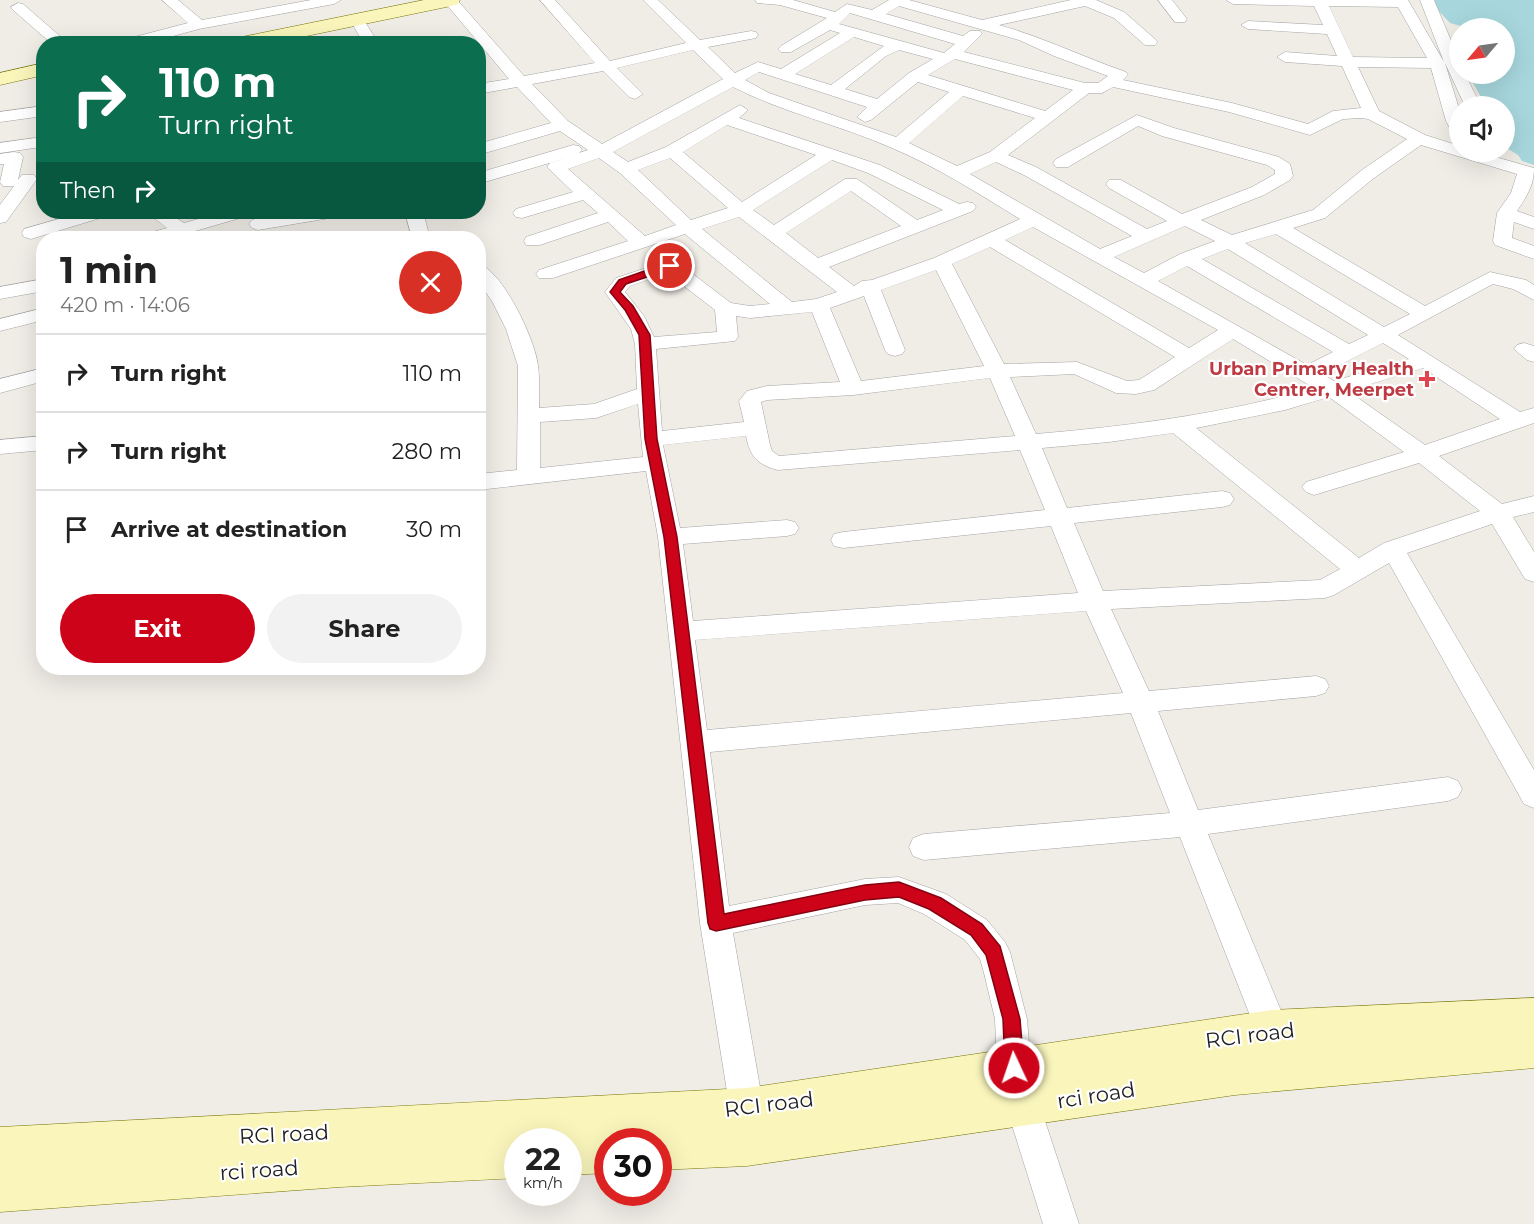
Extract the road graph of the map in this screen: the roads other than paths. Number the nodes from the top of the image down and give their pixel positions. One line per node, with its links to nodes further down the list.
1 (169, 0): 21 (street)
2 (334, 0): 21 (street)
3 (476, 0): 15 (main road)
4 (547, 0): 42 (street)
5 (650, 0): 36 (street)
6 (762, 0): 16 (street)
7 (898, 0): 17 (street); 22 (street)
8 (1165, 0): 18 (street)
9 (1233, 0): 12 (street)
10 (1427, 0): 57 (street)
11 (1085, 1): 22 (street); 34 (street)
12 (1319, 1): 13 (street); 23 (street)
13 (1402, 2): 41 (street)
14 (19, 3): 26 (street)
15 (453, 3): 19 (main road); 28 (main road); 31 (street)
16 (843, 12): 17 (street); 24 (street); 37 (street)
17 (874, 15): 33 (street)
18 (1180, 19)
19 (360, 25): 29 (main road); 30 (street)
20 (1248, 25): 23 (street)
21 (199, 26): 27 (street)
22 (984, 26): 33 (street); 51 (street)
23 (1333, 30): 40 (street)
24 (853, 31): 35 (street); 46 (street)
25 (751, 35): 36 (street)
26 (54, 36)
27 (157, 36)
28 (279, 36)
29 (303, 36)
30 (367, 36)
31 (481, 36)
32 (486, 41): 49 (street)
33 (966, 42): 38 (street)
34 (1149, 42)
35 (898, 44): 38 (street); 53 (street)
36 (695, 45): 42 (street); 50 (street)
37 (786, 49)
38 (949, 56): 47 (street); 51 (street)
39 (1285, 57): 40 (street)
40 (1345, 61): 41 (street); 61 (street)
41 (1437, 63): 58 (street)
42 (606, 66): 49 (street); 55 (street)
43 (36, 68): 45 (main road)
44 (36, 69): 48 (main road)
45 (0, 74)
46 (784, 74): 50 (street); 53 (street)
47 (915, 76): 54 (street); 59 (street)
48 (0, 79)
49 (520, 81): 52 (street); 66 (street)
50 (734, 81): 56 (street); 72 (street)
51 (1099, 86): 61 (street); 63 (street); 65 (street)
52 (486, 87)
53 (833, 91): 59 (street)
54 (959, 91): 63 (street); 70 (street)
55 (635, 94)
56 (763, 96): 64 (street); 67 (street)
57 (1468, 96)
58 (1449, 104)
59 (878, 105): 67 (street)
60 (36, 112): 62 (street)
61 (1372, 114): 68 (street)
62 (0, 117)
63 (1048, 117): 77 (street)
64 (726, 119): 74 (street); 76 (street)
65 (1137, 120): 79 (street); 105 (street)
66 (562, 125): 71 (street); 72 (street)
67 (853, 129): 70 (street)
68 (1419, 139): 73 (street); 108 (street)
69 (35, 142): 75 (street)
70 (898, 144): 82 (street)
71 (486, 148)
72 (597, 148): 80 (street); 84 (street); 86 (street)
73 (1449, 148)
74 (672, 152): 80 (street); 95 (street)
75 (3, 153): 88 (street)
76 (830, 154): 81 (street); 95 (street)
77 (996, 156): 82 (street); 117 (street)
78 (1495, 162): 83 (street)
79 (1062, 163)
80 (626, 169): 109 (street)
81 (874, 169): 87 (street); 96 (street)
82 (957, 173): 92 (street)
83 (1530, 173): 93 (street)
84 (486, 177)
85 (36, 178): 88 (street); 99 (street)
86 (568, 178): 90 (street); 91 (street)
87 (851, 183): 110 (street); 116 (street)
88 (5, 184)
89 (1115, 184): 105 (street)
90 (548, 186)
91 (585, 194): 94 (street); 98 (street)
92 (995, 196): 96 (street); 104 (street)
93 (1527, 196): 97 (street)
94 (521, 201)
95 (741, 210): 109 (street); 116 (street)
96 (958, 210): 110 (street)
97 (1506, 213): 106 (street); 122 (street)
98 (611, 215): 119 (street); 121 (street)
99 (0, 218)
100 (78, 219): 112 (street)
101 (165, 219): 111 (street)
102 (218, 219): 111 (street)
103 (293, 219): 107 (street)
104 (1034, 220): 118 (street); 123 (street)
105 (1184, 220): 117 (street); 120 (street)
106 (1534, 223)
107 (257, 225)
108 (1276, 226): 120 (street); 137 (street)
109 (689, 228): 121 (street); 136 (street)
110 (916, 228): 126 (street)
111 (181, 230): 113 (street)
112 (38, 231)
113 (178, 231)
114 (36, 232): 115 (street)
115 (31, 233)
116 (774, 233): 126 (street)
117 (1144, 235): 123 (street)
118 (992, 240): 125 (street); 145 (street)
119 (533, 241)
120 (1230, 242): 124 (street); 141 (street)
121 (643, 244): 127 (street)
122 (1534, 253)
123 (1100, 256): 129 (street)
124 (1187, 258): 129 (street); 144 (street)
125 (941, 262): 131 (street); 147 (street)
126 (816, 265): 131 (street)
127 (546, 274)
128 (486, 277): 154 (street)
129 (1144, 280): 140 (street)
130 (36, 286): 132 (street)
131 (860, 289): 134 (street); 143 (street)
132 (0, 293)
133 (1534, 294): 137 (street)
134 (819, 305): 136 (street); 151 (street)
135 (725, 308): 136 (street); 142 (street); 142 (street)
136 (787, 309)
137 (1425, 314): 141 (street)
138 (36, 316): 139 (street)
139 (0, 325)
140 (1233, 330): 145 (street); 148 (street)
141 (1383, 335): 144 (street); 146 (street)
142 (645, 344): 153 (street)
143 (895, 350)
144 (1348, 352): 148 (street)
145 (1189, 357): 147 (street)
146 (1426, 361): 152 (street); 155 (street)
147 (997, 371): 151 (street); 158 (street)
148 (1306, 374): 152 (street)
149 (36, 376): 150 (street)
150 (0, 386)
151 (854, 387): 157 (street)
152 (1333, 390): 156 (street); 162 (street)
153 (648, 393): 154 (street); 161 (street)
154 (529, 416): 163 (street)
155 (1526, 417): 162 (street)
156 (1178, 425): 158 (street); 174 (street)
157 (756, 428): 158 (street); 161 (street)
158 (1028, 441): 169 (street)
159 (36, 444): 160 (street)
160 (0, 447)
161 (653, 451): 163 (street); 171 (street)
162 (1422, 454): 165 (street); 168 (street)
163 (529, 477): 164 (street)
164 (486, 481)
165 (1314, 487)
166 (1222, 499): 169 (street)
167 (1534, 504): 168 (street)
168 (1498, 513): 173 (street); 175 (street)
169 (1061, 517): 172 (street); 176 (street)
170 (787, 528): 171 (street)
171 (670, 537): 177 (street)
172 (843, 540)
173 (1393, 549): 174 (street); 182 (street)
174 (1356, 569): 176 (street)
175 (1534, 573)
176 (1094, 601): 177 (street); 179 (street)
177 (681, 631): 180 (street)
178 (1316, 686): 179 (street)
179 (1140, 701): 180 (street); 183 (street)
180 (696, 742): 185 (street)
181 (1448, 789): 183 (street)
182 (1534, 796)
183 (1188, 824): 184 (street); 187 (street)
184 (924, 847)
185 (716, 923): 189 (street); 190 (street)
186 (1534, 1018): 187 (main road, RCI road)
187 (1272, 1030): 189 (main road, RCI road)
188 (1534, 1047): 189 (main road, rci road)
189 (1019, 1087): 190 (main road, RCI road); 191 (main road, rci road); 195 (street)
190 (747, 1110): 192 (main road, RCI road)
191 (672, 1146)
192 (0, 1150)
193 (504, 1156): 194 (main road, rci road)
194 (0, 1190)
195 (1061, 1224)

